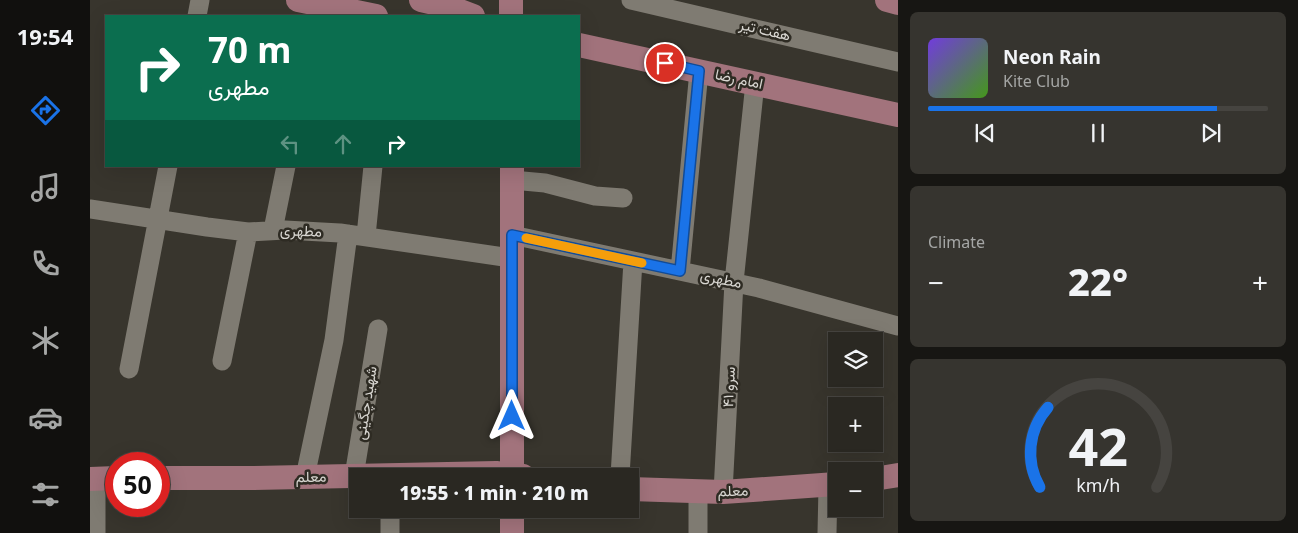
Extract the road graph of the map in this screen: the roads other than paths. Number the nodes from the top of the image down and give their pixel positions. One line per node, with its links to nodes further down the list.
1 (200, 0): 8 (street)
2 (420, 0): 10 (main road)
3 (511, 0): 11 (main road)
4 (631, 0): 13 (street, هفت تیر)
5 (888, 0): 6 (main road)
6 (898, 3)
7 (311, 7): 9 (main road)
8 (197, 15)
9 (369, 15)
10 (470, 15)
11 (511, 15)
12 (580, 45): 14 (main road, امام رضا)
13 (898, 62)
14 (699, 71): 15 (main road, امام رضا); 29 (street)
15 (755, 83): 16 (main road, امام رضا); 30 (street, سرو ۴۱)
16 (898, 114)
17 (168, 167): 23 (street)
18 (286, 167): 24 (street)
19 (373, 167): 26 (street)
20 (512, 173): 21 (street); 27 (main road)
21 (623, 198)
22 (90, 209): 23 (street, مطهری)
23 (158, 220): 25 (street, مطهری); 34 (street)
24 (273, 230): 25 (street, مطهری); 26 (street, مطهری)
25 (248, 232): 33 (street)
26 (357, 235): 27 (street, مطهری); 40 (street)
27 (512, 246): 28 (street, مطهری); 36 (main road)
28 (633, 261): 29 (street, مطهری); 37 (street)
29 (680, 271): 30 (street, مطهری)
30 (734, 282): 31 (street, مطهری); 47 (street, سرو ۴۱)
31 (898, 326)
32 (378, 329): 35 (street, شهید چگینی)
33 (222, 361)
34 (129, 369)
35 (355, 468)
36 (515, 468)
37 (620, 468)
38 (898, 475): 42 (main road)
39 (349, 476): 40 (main road, معلم)
40 (305, 477): 41 (main road, معلم)
41 (170, 478)
42 (883, 478)
43 (101, 479): 51 (street)
44 (828, 485): 47 (main road, معلم)
45 (639, 489): 46 (main road, معلم)
46 (698, 491): 47 (main road, معلم); 54 (street)
47 (724, 492)
48 (829, 517): 55 (street)
49 (390, 518): 52 (street)
50 (512, 518): 53 (main road)
51 (96, 533)
52 (390, 533)
53 (512, 533)
54 (698, 533)
55 (828, 533)

